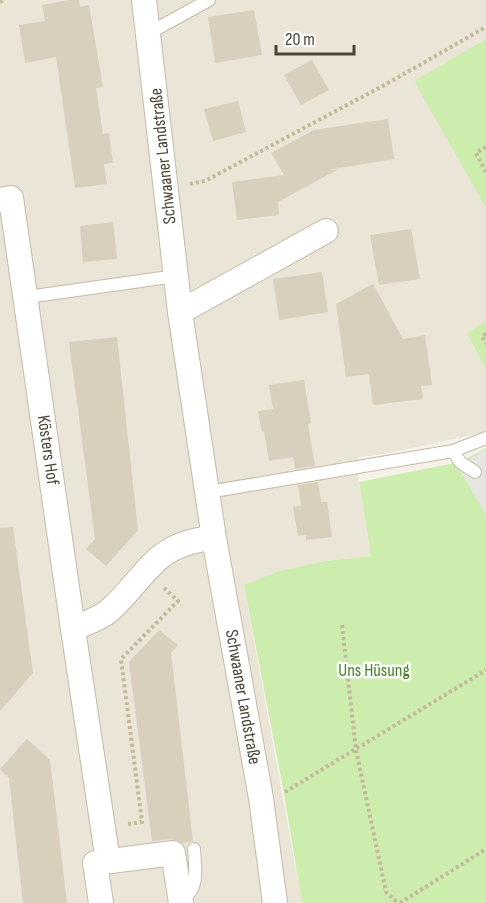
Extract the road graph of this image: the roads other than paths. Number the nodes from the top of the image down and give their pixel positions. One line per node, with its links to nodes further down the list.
1 (144, 0): 3 (street, Schwaaner Landstraße)
2 (209, 0): 3 (lane)
3 (149, 33): 7 (street, Schwaaner Landstraße)
4 (0, 200): 6 (street, Kösters Hof)
5 (326, 231): 9 (street)
6 (11, 266): 8 (street, Kösters Hof)
7 (176, 276): 8 (lane); 9 (street, Schwaaner Landstraße)
8 (27, 297): 15 (street, Kösters Hof)
9 (180, 312): 13 (street, Schwaaner Landstraße)
10 (486, 438): 11 (lane)
11 (453, 451): 12 (lane); 13 (lane)
12 (476, 472)
13 (208, 492): 14 (street, Schwaaner Landstraße)
14 (214, 538): 15 (street); 20 (street, Schwaaner Landstraße)
15 (73, 629): 17 (street, Kösters Hof)
16 (194, 849): 18 (lane)
17 (108, 861): 18 (street); 19 (street)
18 (181, 902)
19 (101, 903)
20 (275, 903)

